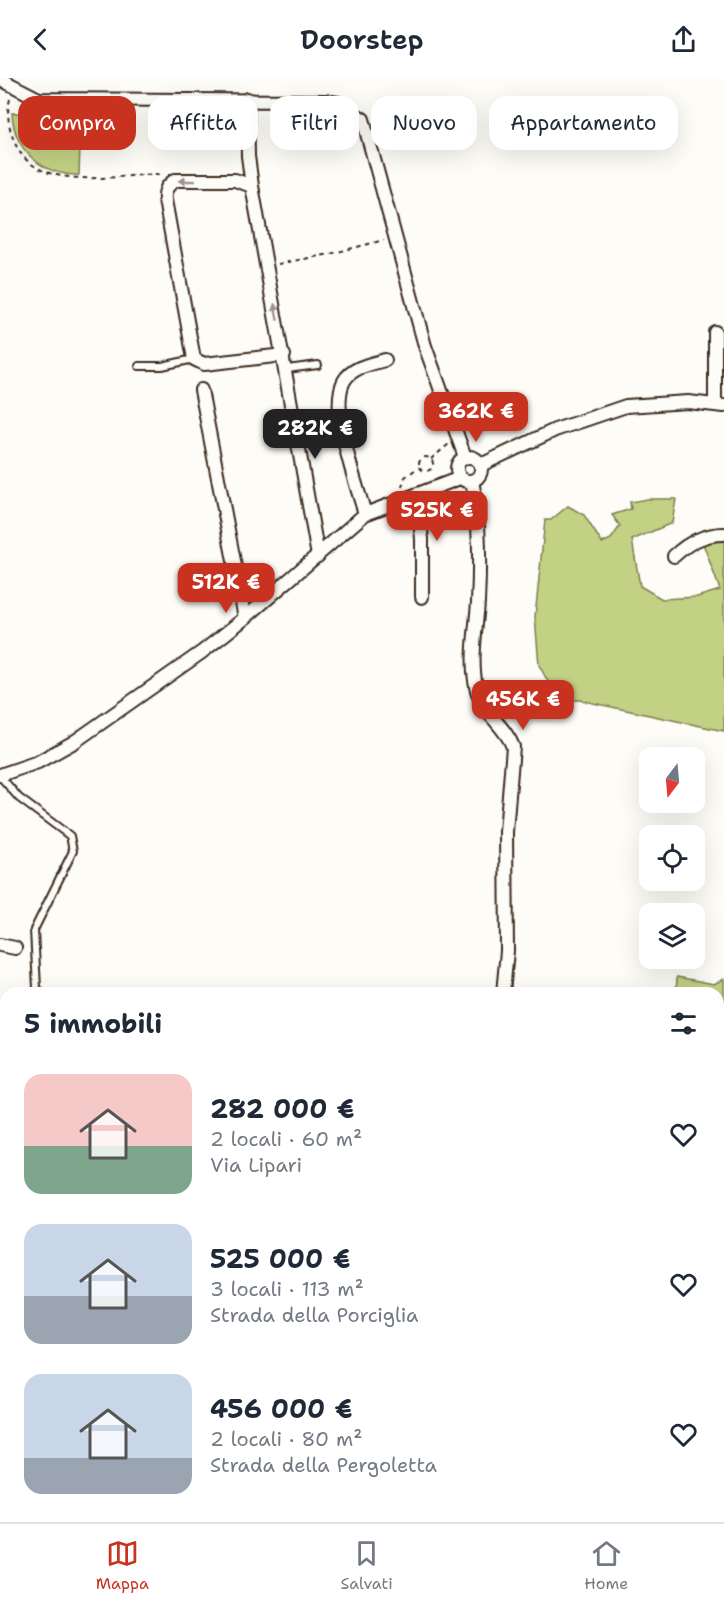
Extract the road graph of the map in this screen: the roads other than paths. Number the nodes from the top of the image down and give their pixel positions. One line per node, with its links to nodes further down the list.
1 (0, 79): 2 (street)
2 (148, 99)
3 (258, 99): 17 (street)
4 (248, 150): 5 (street)
5 (248, 156): 6 (street); 7 (street)
6 (235, 180): 7 (street); 10 (street, one-way to 10)
7 (252, 186): 9 (street, one-way to 7)
8 (715, 332): 16 (street)
9 (284, 355): 10 (street); 14 (street)
10 (194, 359): 13 (lane)
11 (385, 360): 21 (street)
12 (318, 365): 14 (lane)
13 (139, 366)
14 (286, 369): 23 (street)
15 (201, 390): 26 (street)
16 (720, 405): 18 (street)
17 (465, 457): 18 (street); 19 (street)
18 (481, 465): 19 (street)
19 (466, 480): 20 (street); 31 (street)
20 (417, 494): 21 (street); 25 (street)
21 (365, 514): 23 (street)
22 (724, 534): 24 (street)
23 (318, 556): 26 (street)
24 (674, 556)
25 (423, 597)
26 (245, 618): 27 (street)
27 (0, 775): 30 (lane)
28 (0, 945): 29 (street)
29 (15, 948)
30 (37, 987)
31 (504, 987)

